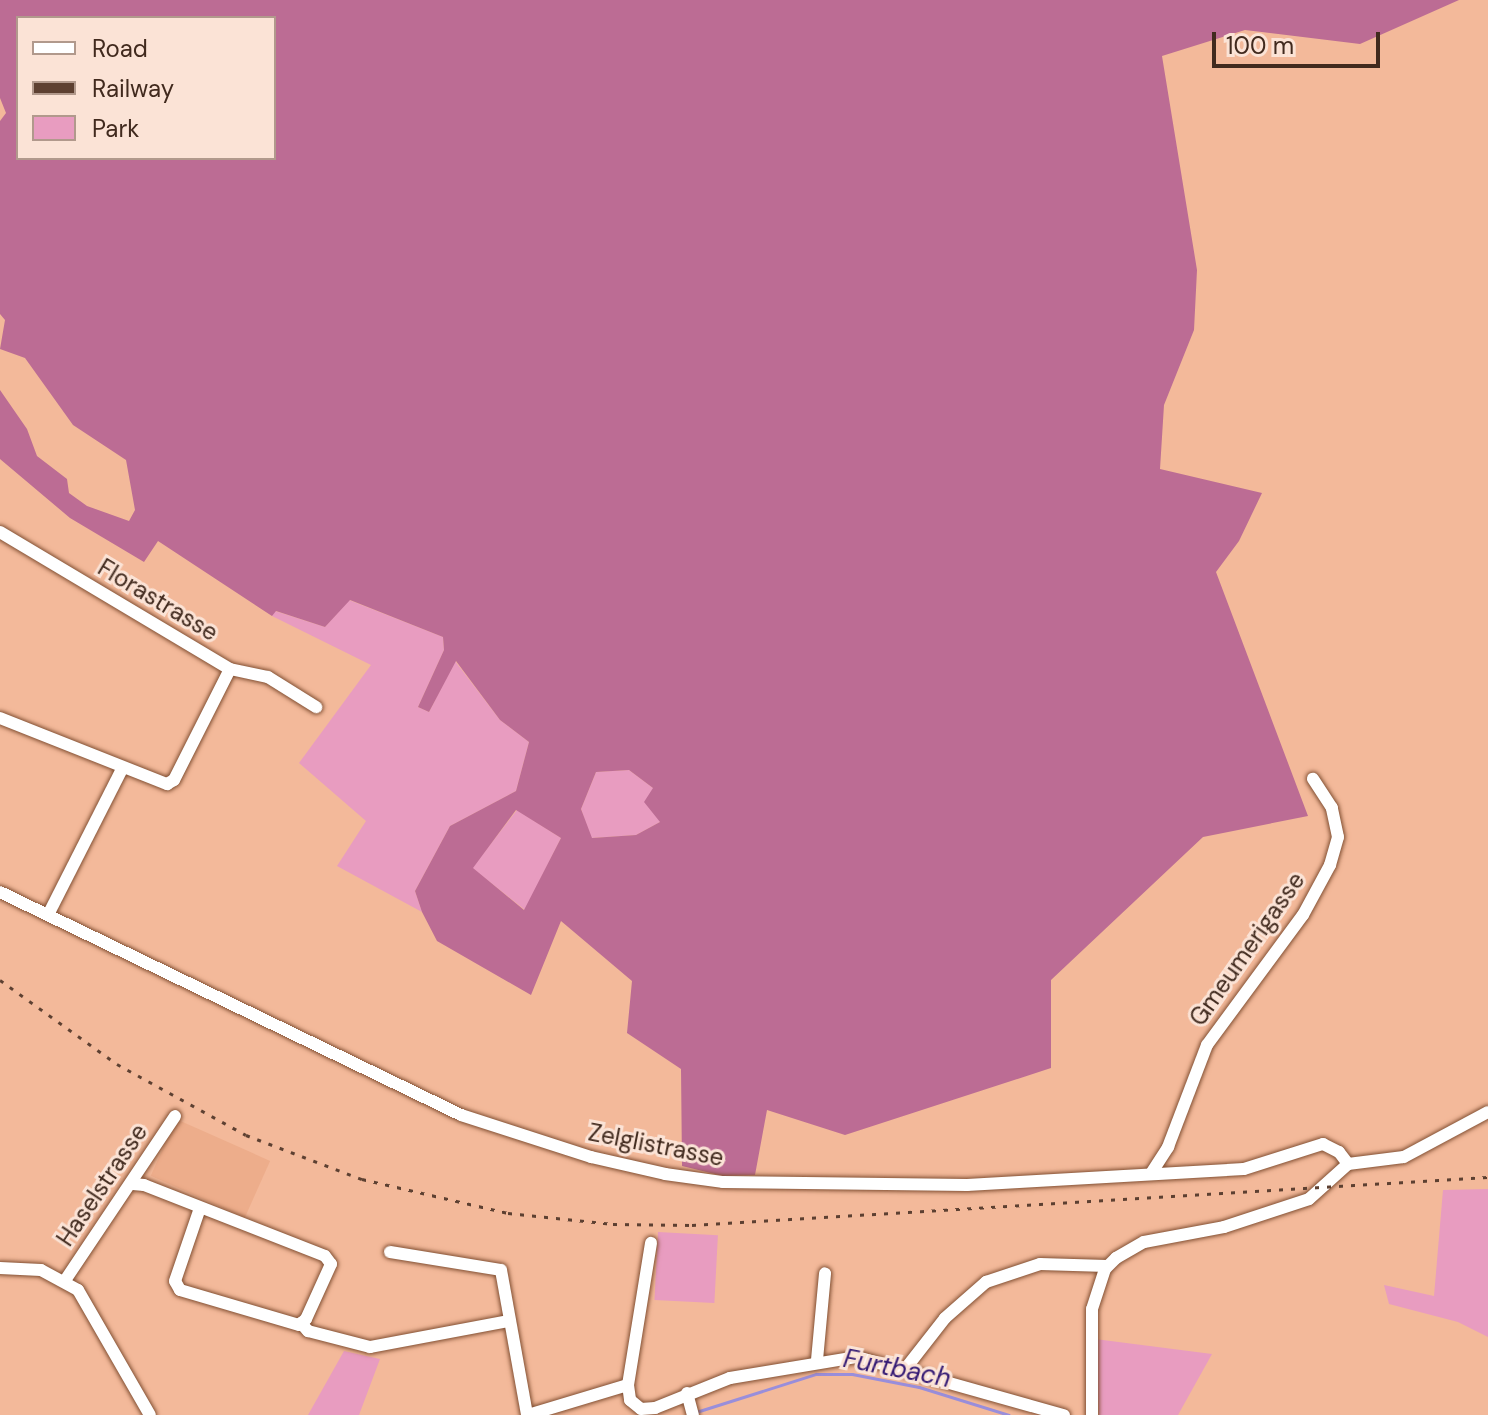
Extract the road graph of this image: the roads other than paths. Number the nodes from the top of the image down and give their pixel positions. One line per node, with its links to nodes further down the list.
1 (0, 532): 2 (street, Florastrasse)
2 (230, 669): 3 (street); 5 (street, Florastrasse)
3 (316, 707)
4 (0, 718): 5 (street, Florastrasse)
5 (122, 769): 8 (street)
6 (1313, 779): 11 (street, Gmeumerigasse)
7 (0, 892): 8 (street, Zelglistrasse)
8 (49, 913): 14 (street, Zelglistrasse)
9 (1488, 1112): 12 (street)
10 (175, 1116): 15 (street, Haselstrasse)
11 (1168, 1147): 13 (street); 14 (street, Gmeumerigasse)
12 (1348, 1164): 13 (street, Zelglistrasse); 19 (street)
13 (1184, 1171): 14 (street, Zelglistrasse)
14 (1152, 1172)
15 (133, 1184): 16 (street); 22 (street, Haselstrasse)
16 (200, 1208): 24 (street); 24 (street)
17 (651, 1243): 27 (street)
18 (390, 1252): 23 (street)
19 (1107, 1266): 26 (street); 33 (street)
20 (0, 1268): 22 (street)
21 (825, 1273): 25 (street)
22 (66, 1279): 29 (street)
23 (509, 1321): 24 (street); 30 (street)
24 (301, 1323)
25 (817, 1360): 26 (street); 28 (street)
26 (906, 1368): 32 (street)
27 (628, 1385): 28 (street); 30 (street)
28 (689, 1397): 31 (street)
29 (150, 1415)
30 (528, 1415)
31 (693, 1415)
32 (1064, 1415)
33 (1092, 1415)

